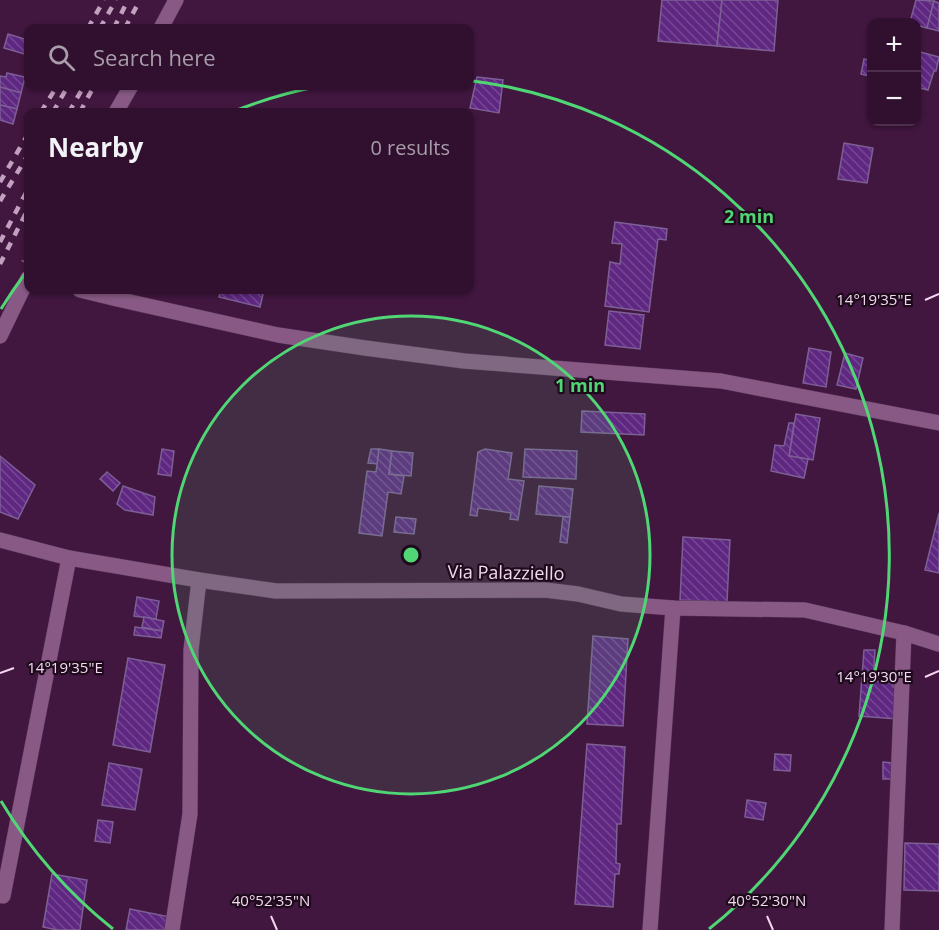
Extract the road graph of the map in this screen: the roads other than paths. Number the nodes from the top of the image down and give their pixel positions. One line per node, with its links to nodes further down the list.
1 (176, 0): 2 (street)
2 (163, 24)
3 (129, 90): 4 (street)
4 (118, 108)
5 (24, 286): 7 (street)
6 (96, 294): 8 (street)
7 (0, 336)
8 (939, 423)
9 (0, 540): 10 (street, Via Palazziello)
10 (69, 558): 11 (street, Via Palazziello); 15 (street)
11 (199, 580): 12 (street, Via Palazziello); 16 (street)
12 (673, 608): 13 (street, Via Palazziello); 17 (street)
13 (904, 633): 14 (street, Via Palazziello); 18 (street)
14 (939, 644)
15 (3, 896)
16 (172, 930)
17 (650, 930)
18 (892, 930)

